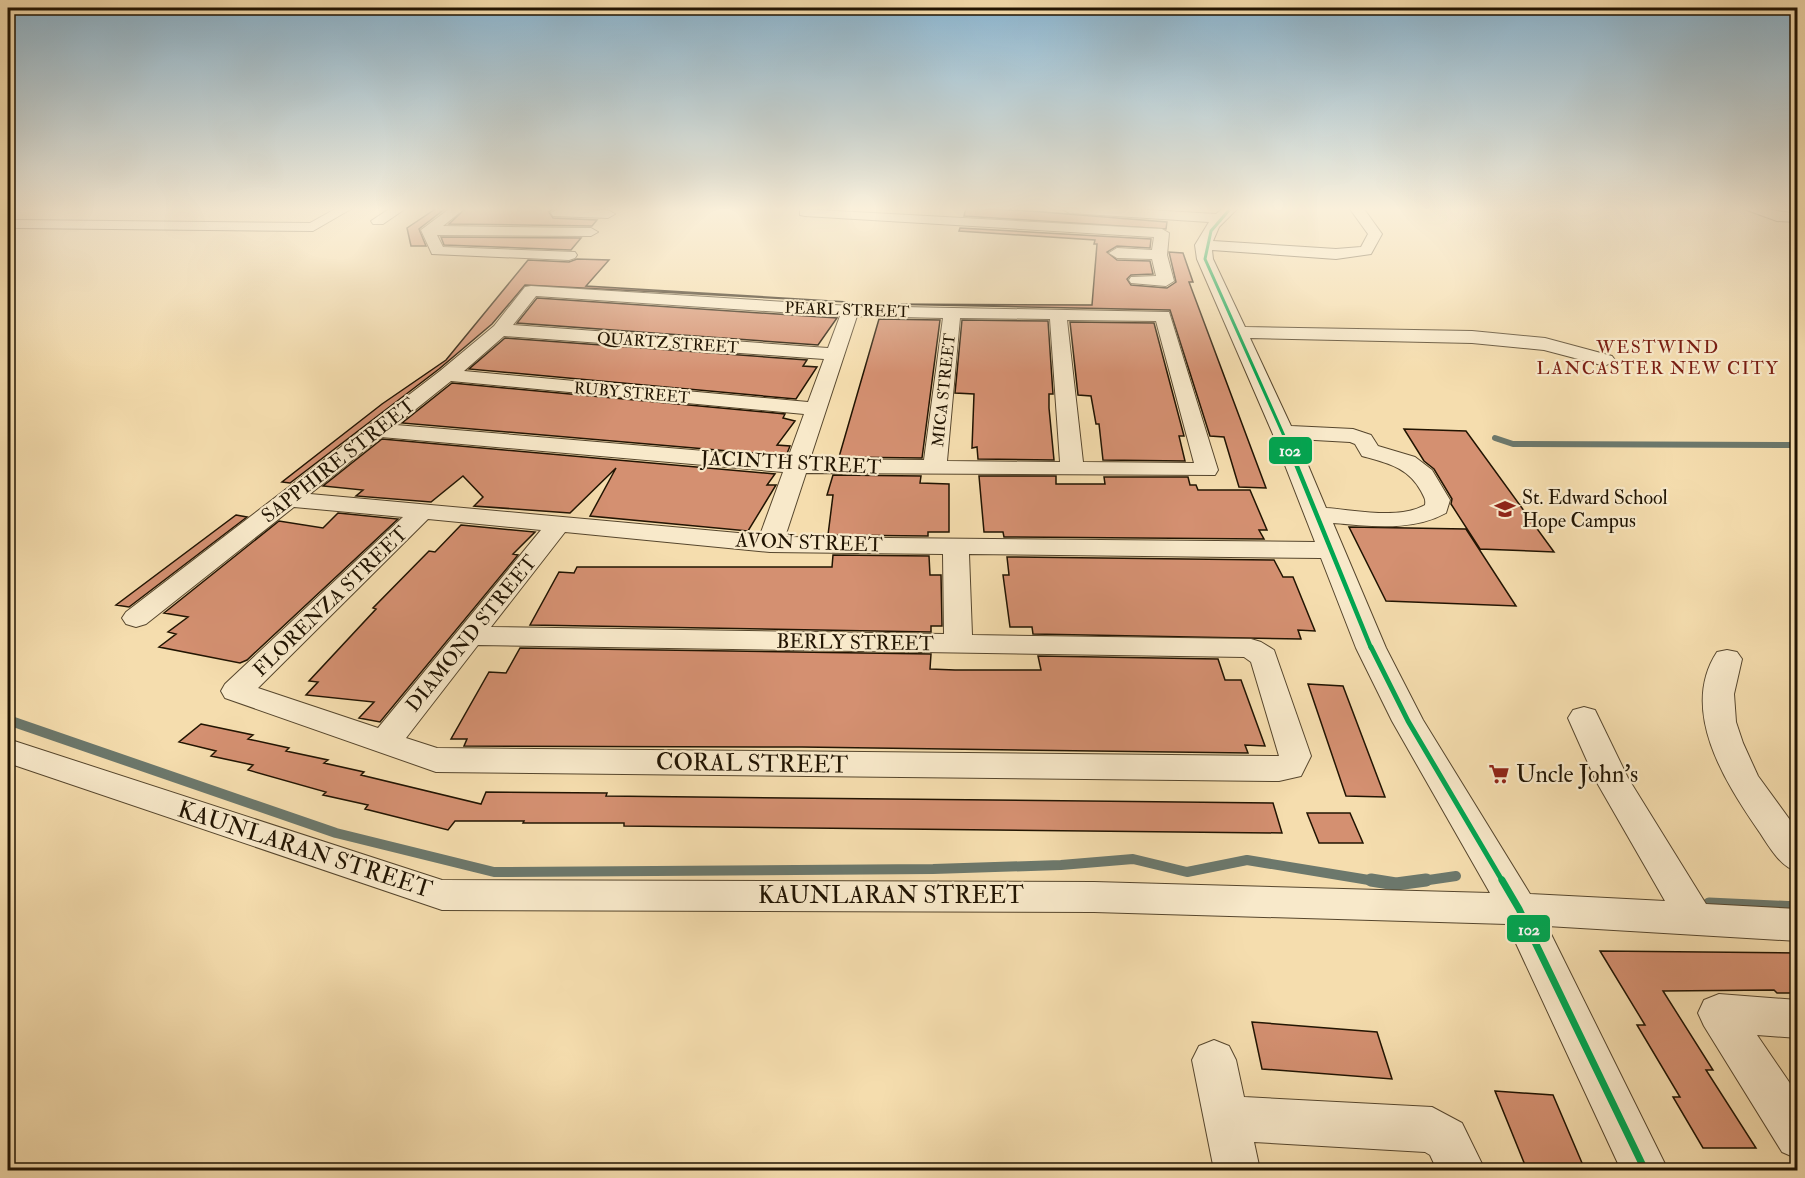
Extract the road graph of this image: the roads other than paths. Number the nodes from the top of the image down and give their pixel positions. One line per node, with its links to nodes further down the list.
1 (559, 264): 4 (street)
2 (1161, 264): 5 (street)
3 (1208, 264): 11 (street)
4 (555, 268)
5 (1137, 280)
6 (531, 291): 7 (street, PEARL STREET); 10 (street, SAPPHIRE STREET)
7 (850, 311): 8 (street, PEARL STREET); 12 (street)
8 (952, 313): 9 (street, PEARL STREET); 19 (street, MICA STREET)
9 (1058, 315): 20 (street); 21 (street, PEARL STREET)
10 (500, 330): 12 (street, QUARTZ STREET); 14 (street, SAPPHIRE STREET)
11 (1238, 332): 13 (street); 17 (street)
12 (835, 354): 15 (street)
13 (1605, 360)
14 (447, 375): 15 (street, RUBY STREET); 16 (street, SAPPHIRE STREET)
15 (817, 409): 18 (street)
16 (377, 430): 18 (street, JACINTH STREET); 22 (street, SAPPHIRE STREET)
17 (1283, 432): 24 (street); 24 (street)
18 (797, 466): 19 (street, JACINTH STREET); 26 (street)
19 (935, 467): 20 (street, JACINTH STREET)
20 (1072, 469): 21 (street, JACINTH STREET)
21 (1207, 470)
22 (289, 499): 23 (street, AVON STREET); 29 (street, SAPPHIRE STREET)
23 (423, 511): 25 (street, AVON STREET); 33 (street, FLORENZA STREET)
24 (1316, 515): 28 (street)
25 (559, 524): 26 (street, AVON STREET); 30 (street, DIAMOND STREET)
26 (770, 544): 27 (street, AVON STREET)
27 (956, 546): 28 (street, AVON STREET); 31 (street)
28 (1331, 550): 39 (street)
29 (136, 618)
30 (469, 636): 31 (street, BERLY STREET); 35 (street, DIAMOND STREET)
31 (958, 644): 37 (street, BERLY STREET)
32 (1726, 659): 38 (street)
33 (236, 691): 35 (street, CORAL STREET)
34 (1584, 718): 40 (street)
35 (384, 743): 37 (street, CORAL STREET)
36 (8, 751): 39 (street, KAUNLARAN STREET)
37 (1279, 769)
38 (1797, 858)
39 (1519, 909): 40 (street, KAUNLARAN STREET); 48 (street)
40 (1695, 919): 41 (street, KAUNLARAN STREET)
41 (1797, 925)
42 (1797, 1019): 45 (street)
43 (1214, 1060): 44 (street)
44 (1226, 1118): 46 (street); 47 (street)
45 (1797, 1136)
46 (1237, 1170)
47 (1462, 1170)
48 (1645, 1170)

